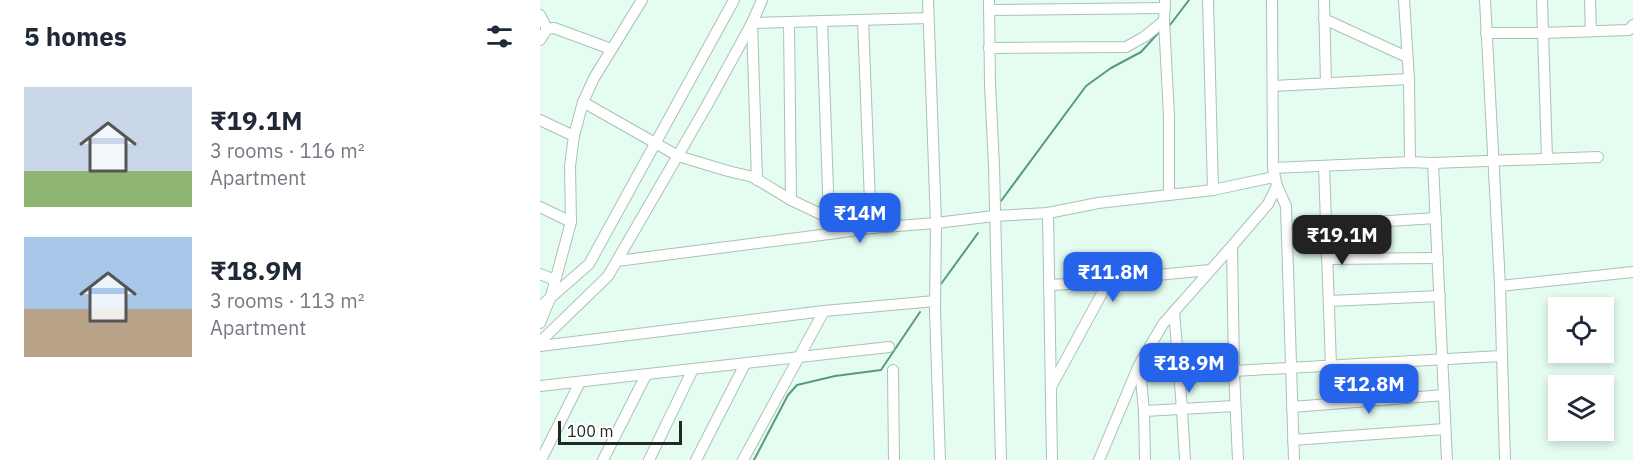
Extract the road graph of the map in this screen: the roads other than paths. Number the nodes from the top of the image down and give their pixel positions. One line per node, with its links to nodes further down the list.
1 (642, 0): 29 (street)
2 (734, 0): 37 (street)
3 (762, 0): 21 (street)
4 (928, 0): 15 (street)
5 (1208, 0): 47 (street)
6 (1272, 0): 33 (street)
7 (1323, 0): 16 (street)
8 (1485, 0): 25 (street)
9 (1542, 0): 26 (street)
10 (1590, 0): 24 (street)
11 (1401, 1): 30 (street)
12 (1165, 4): 13 (street); 19 (street)
13 (989, 5): 28 (street)
14 (540, 15): 23 (street)
15 (928, 18): 17 (street); 56 (street)
16 (1324, 19): 30 (street); 32 (street)
17 (863, 20): 18 (street); 58 (street)
18 (822, 21): 20 (street); 53 (street)
19 (1164, 21): 28 (street); 48 (street)
20 (789, 22): 21 (street); 49 (street)
21 (752, 23): 38 (street); 46 (street)
22 (1633, 25): 24 (street)
23 (547, 29): 27 (street); 29 (street)
24 (1591, 31): 26 (street)
25 (1486, 33): 26 (street); 42 (street)
26 (1543, 33): 40 (street)
27 (540, 40)
28 (989, 48): 52 (street)
29 (611, 49): 34 (street)
30 (1407, 57): 31 (street)
31 (1408, 79): 32 (street); 41 (street)
32 (1326, 83): 33 (street)
33 (1273, 86): 45 (street)
34 (583, 102): 36 (street); 37 (street)
35 (540, 120): 36 (street)
36 (574, 136): 55 (street)
37 (655, 143): 38 (street); 71 (street)
38 (678, 156): 46 (street); 63 (street)
39 (1598, 157): 40 (street)
40 (1547, 159): 42 (street)
41 (1410, 162): 43 (street); 44 (street)
42 (1493, 162): 43 (street); 70 (street)
43 (1433, 163): 54 (street)
44 (1324, 166): 45 (street); 57 (street)
45 (1275, 177): 47 (street); 60 (street); 87 (street)
46 (757, 180): 49 (street)
47 (1213, 190): 48 (street)
48 (1169, 195): 51 (street)
49 (791, 200): 53 (street)
50 (540, 207): 55 (street)
51 (1048, 213): 52 (street); 69 (street)
52 (994, 216): 56 (street); 109 (street)
53 (829, 218): 59 (street)
54 (1436, 219): 57 (street); 61 (street)
55 (571, 222): 67 (street)
56 (936, 223): 58 (street); 74 (street)
57 (1326, 225): 62 (street)
58 (871, 228): 59 (street)
59 (829, 234): 63 (street)
60 (1232, 246): 64 (street); 90 (street)
61 (1438, 258): 62 (street); 72 (street)
62 (1328, 259): 73 (street)
63 (617, 261): 79 (street)
64 (1210, 270): 68 (street); 77 (street)
65 (1633, 272): 70 (street)
66 (540, 274): 67 (street)
67 (555, 280): 71 (street)
68 (1108, 282): 69 (street); 94 (street)
69 (1049, 285): 94 (street)
70 (1500, 286): 81 (street)
71 (551, 296): 75 (street); 78 (street)
72 (1440, 296): 73 (street); 83 (street)
73 (1329, 301): 86 (street)
74 (935, 302): 76 (street); 108 (street)
75 (540, 307)
76 (824, 311): 79 (street); 82 (street)
77 (1174, 311): 85 (street); 98 (street)
78 (540, 323)
79 (540, 344)
80 (889, 347): 82 (street)
81 (1501, 356): 83 (street); 117 (street)
82 (798, 358): 84 (street); 106 (street)
83 (1443, 359): 86 (street); 95 (street)
84 (745, 364): 88 (street); 105 (street)
85 (1140, 365): 99 (street); 111 (street)
86 (1331, 366): 87 (street)
87 (1290, 368): 90 (street); 97 (street)
88 (693, 369): 91 (street); 104 (street)
89 (893, 370): 107 (street)
90 (1234, 371): 96 (street)
91 (645, 375): 92 (street); 103 (street)
92 (580, 382): 93 (street); 102 (street)
93 (540, 386)
94 (1051, 387): 110 (street)
95 (1444, 395): 97 (street); 100 (street)
96 (1235, 406): 98 (street); 114 (street)
97 (1292, 407): 101 (street)
98 (1182, 409): 99 (street); 113 (street)
99 (1144, 411): 112 (street)
100 (1445, 429): 101 (street); 116 (street)
101 (1293, 440): 115 (street)
102 (541, 460)
103 (603, 460)
104 (649, 460)
105 (696, 460)
106 (743, 460)
107 (894, 460)
108 (940, 460)
109 (1001, 460)
110 (1052, 460)
111 (1099, 460)
112 (1145, 460)
113 (1185, 460)
114 (1238, 460)
115 (1294, 460)
116 (1447, 460)
117 (1505, 460)

